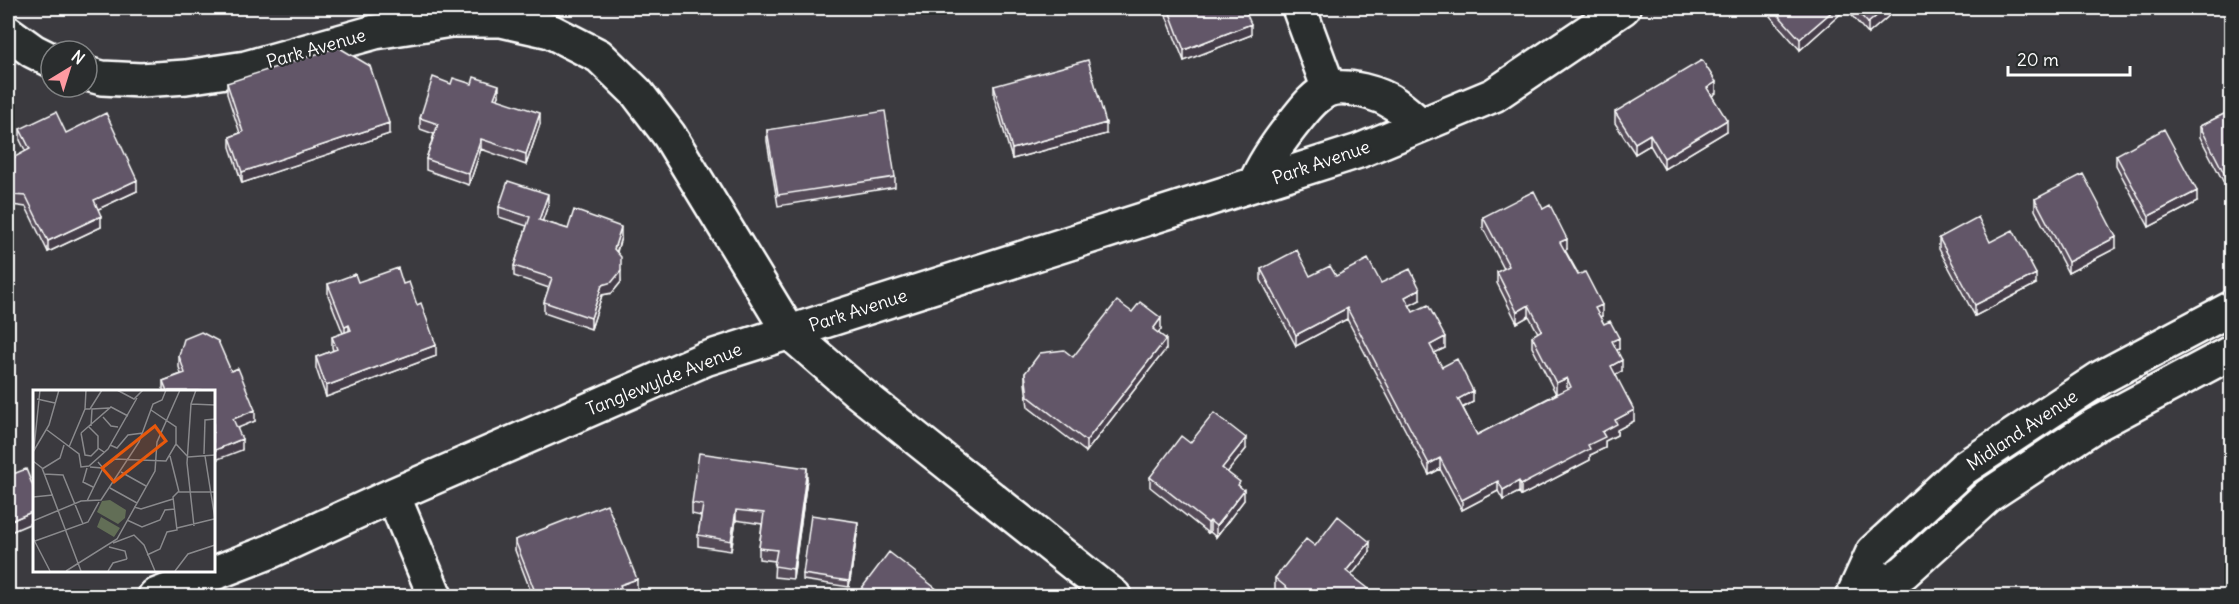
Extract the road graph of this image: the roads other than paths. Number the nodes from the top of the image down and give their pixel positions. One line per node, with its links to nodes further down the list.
1 (1299, 8): 6 (street)
2 (1623, 8): 7 (street, Park Avenue)
3 (8, 33): 4 (street)
4 (39, 54)
5 (99, 77): 10 (street, Park Avenue)
6 (1329, 89): 7 (street); 8 (street)
7 (1421, 124): 8 (street, Park Avenue)
8 (1255, 184): 10 (street, Park Avenue)
9 (2232, 308): 16 (street, Midland Avenue)
10 (789, 332): 12 (street, Tanglewylde Avenue); 15 (street)
11 (2232, 352): 17 (street, Midland Avenue)
12 (393, 495): 13 (street, Tanglewylde Avenue); 14 (street)
13 (155, 597)
14 (435, 597)
15 (1114, 597)
16 (1853, 597)
17 (1866, 597)

